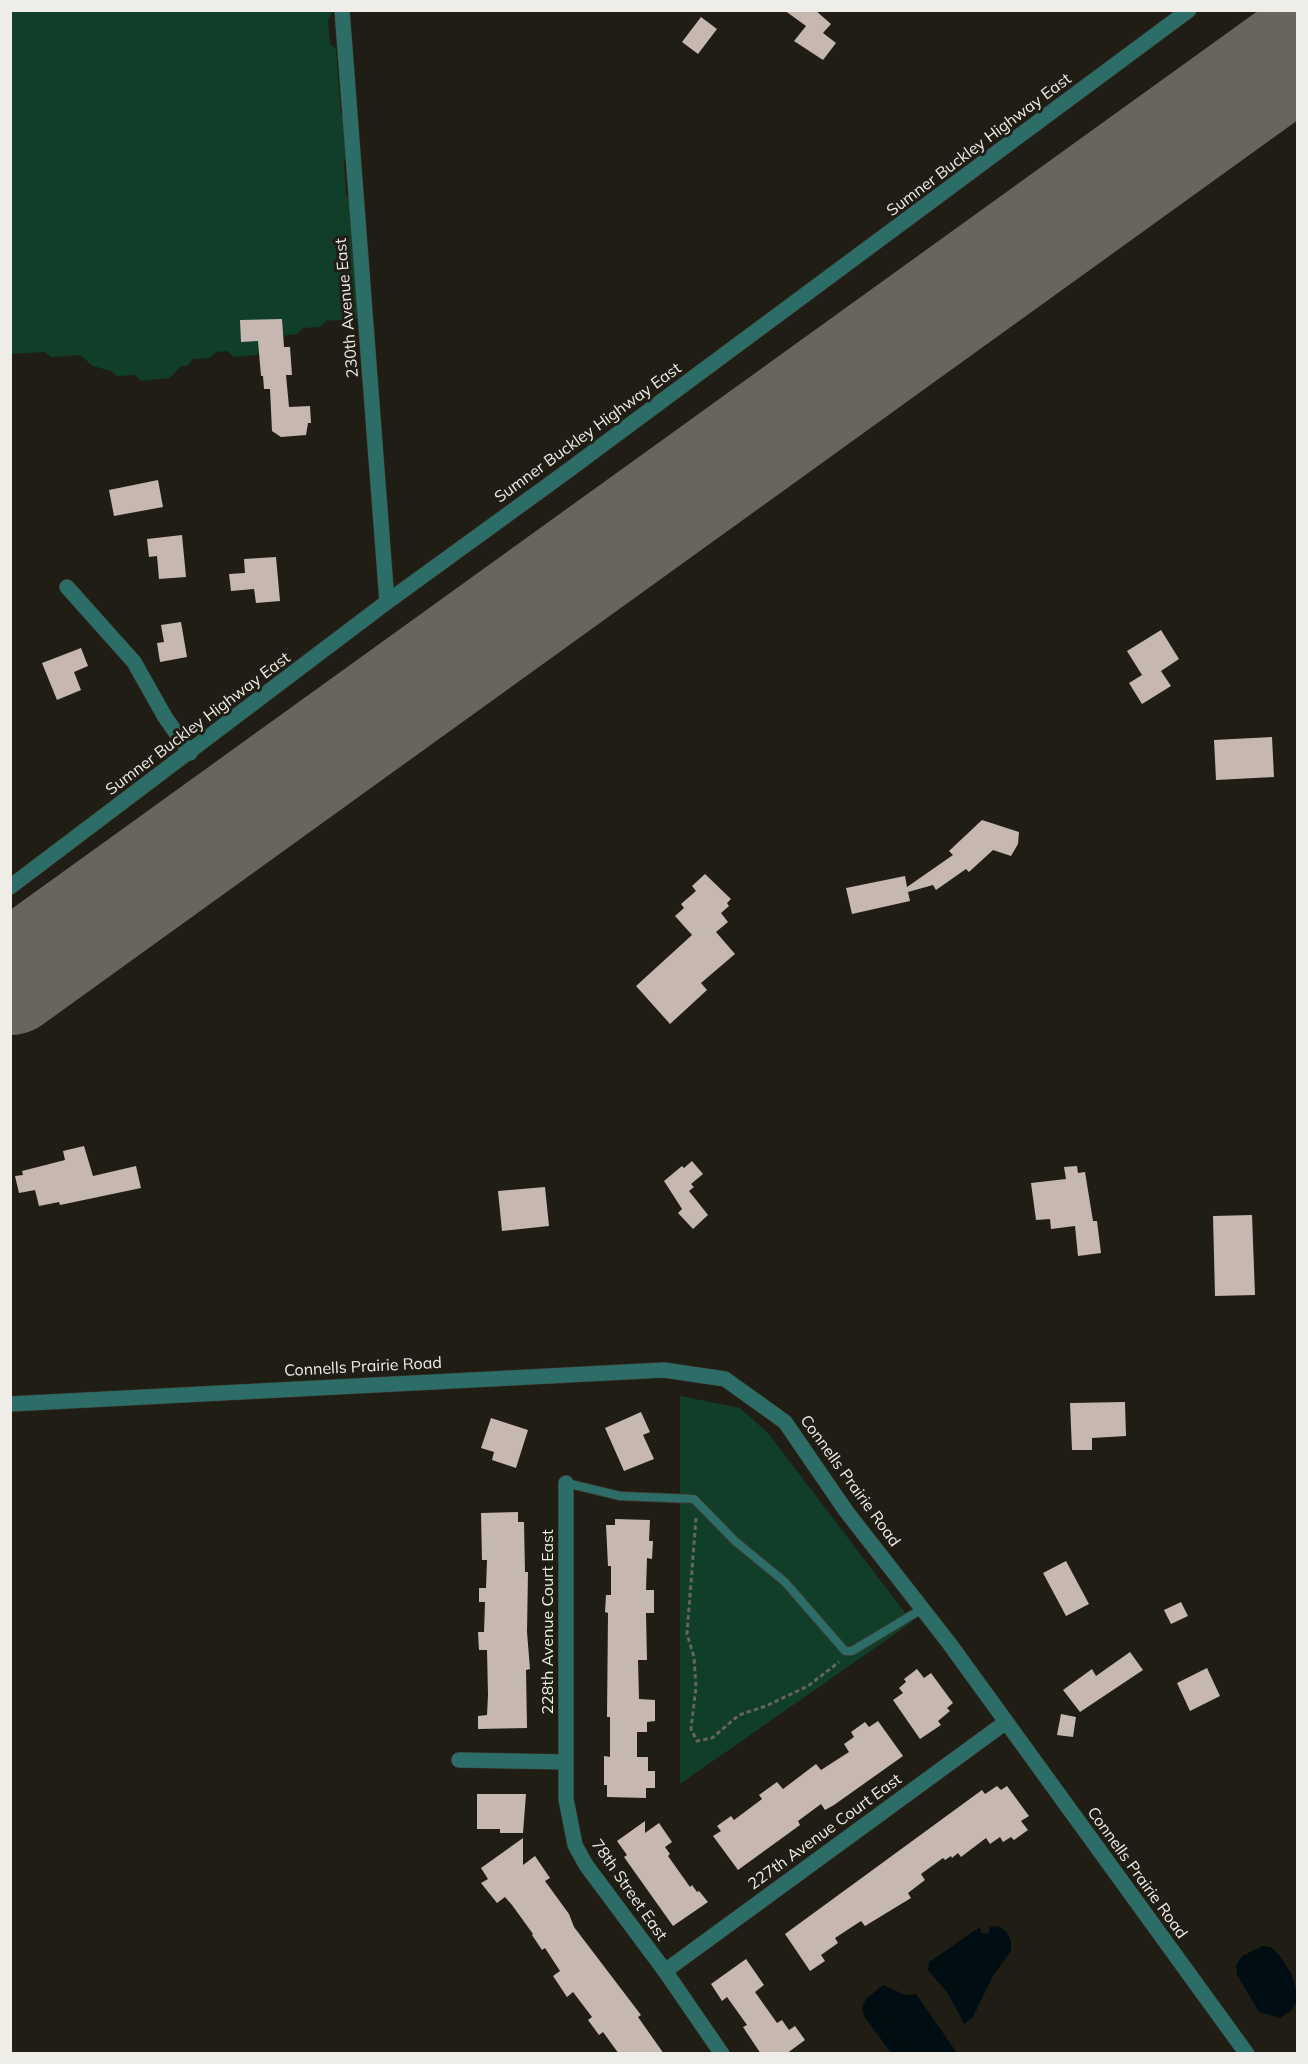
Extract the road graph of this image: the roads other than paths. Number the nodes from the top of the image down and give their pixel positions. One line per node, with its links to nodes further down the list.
1 (342, 10): 4 (street, 230th Avenue East)
2 (1189, 10): 4 (street, Sumner Buckley Highway East)
3 (67, 587): 5 (street)
4 (387, 602): 5 (street, Sumner Buckley Highway East)
5 (190, 753): 6 (street, Sumner Buckley Highway East)
6 (10, 887)
7 (10, 1404): 9 (street, Connells Prairie Road)
8 (566, 1483): 9 (lane); 12 (street, 228th Avenue Court East)
9 (922, 1609): 10 (street, Connells Prairie Road)
10 (1006, 1722): 13 (street, 227th Avenue Court East); 15 (street, Connells Prairie Road)
11 (459, 1760): 12 (street)
12 (566, 1762): 13 (street, 78th Street East)
13 (665, 1971): 14 (street, 78th Street East)
14 (722, 2054)
15 (1246, 2054)

